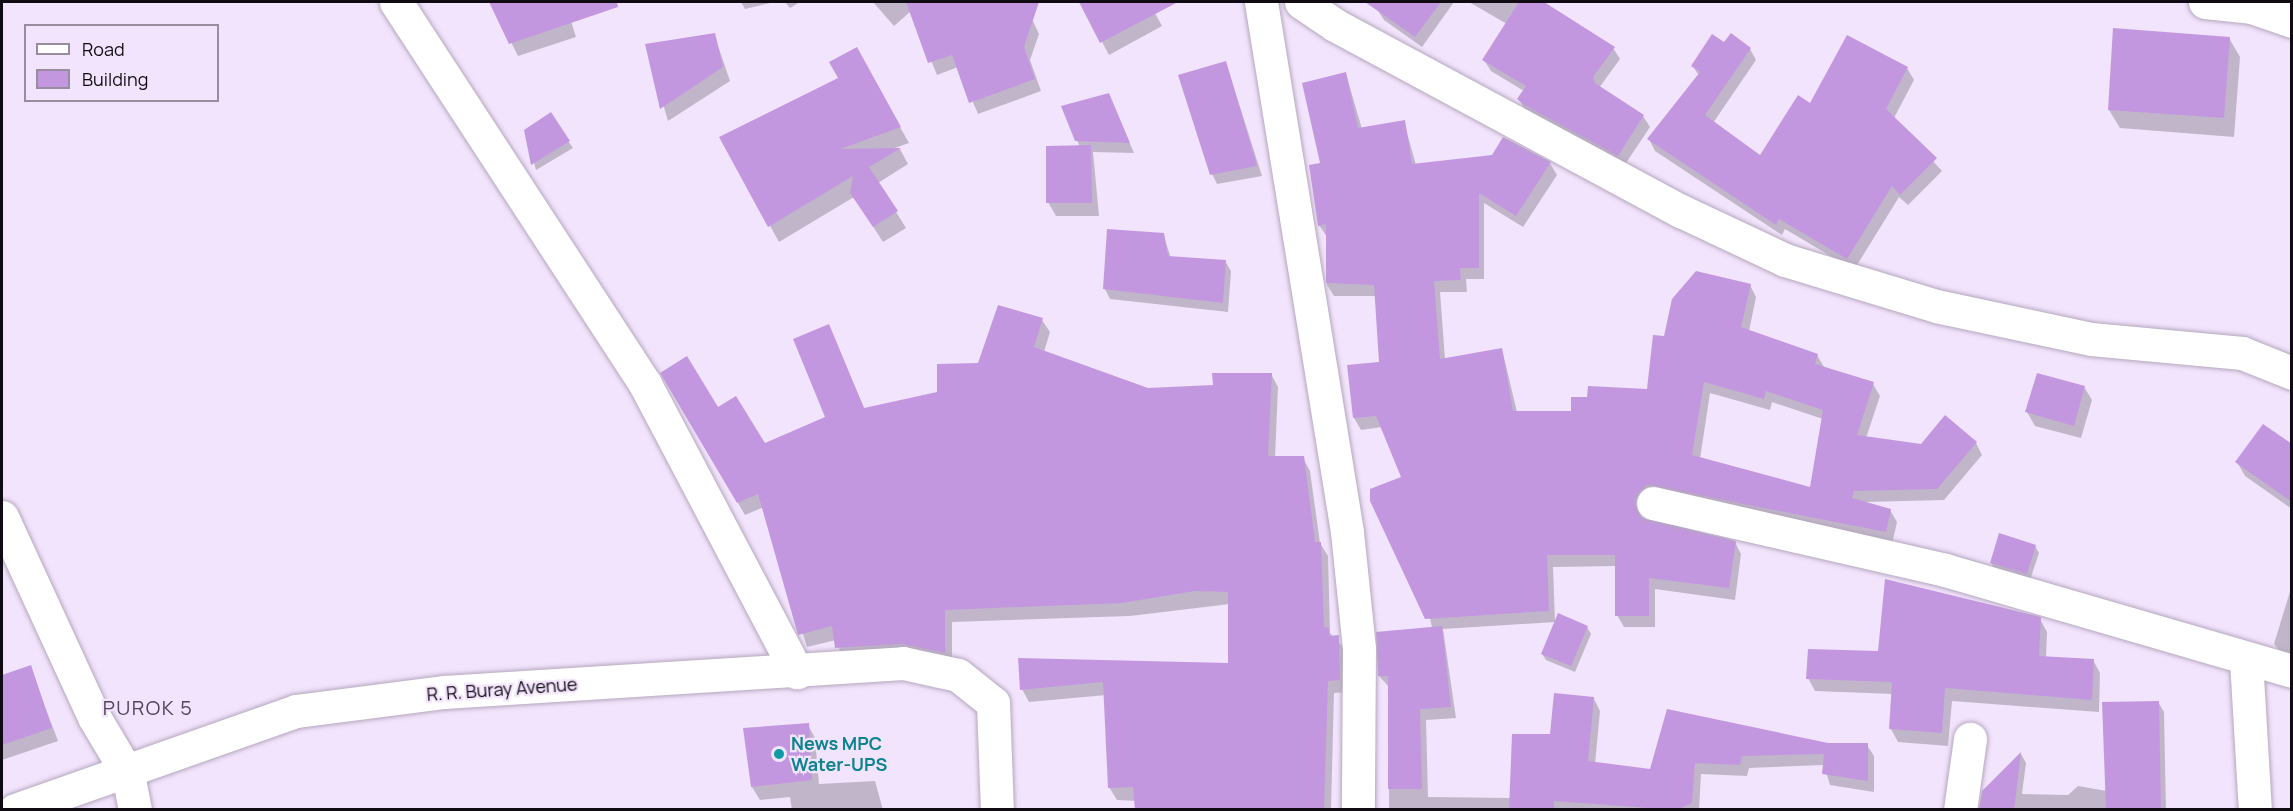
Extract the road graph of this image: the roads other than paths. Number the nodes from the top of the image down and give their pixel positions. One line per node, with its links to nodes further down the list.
1 (396, 2): 12 (street)
2 (1261, 2): 6 (street)
3 (1300, 2): 6 (street); 7 (street)
4 (2205, 2): 5 (street)
5 (2292, 21)
6 (1265, 35): 19 (street)
7 (2292, 374)
8 (1653, 503): 10 (street)
9 (2, 517): 14 (street)
10 (2246, 660): 11 (street); 15 (street)
11 (2292, 671)
12 (797, 672): 14 (street, R. R. Buray Avenue); 18 (street, R. R. Buray Avenue)
13 (1970, 739): 20 (street)
14 (128, 774): 16 (street, R. R. Buray Avenue); 17 (street)
15 (2252, 808)
16 (15, 810)
17 (135, 810)
18 (997, 810)
19 (1358, 810)
20 (1960, 810)

